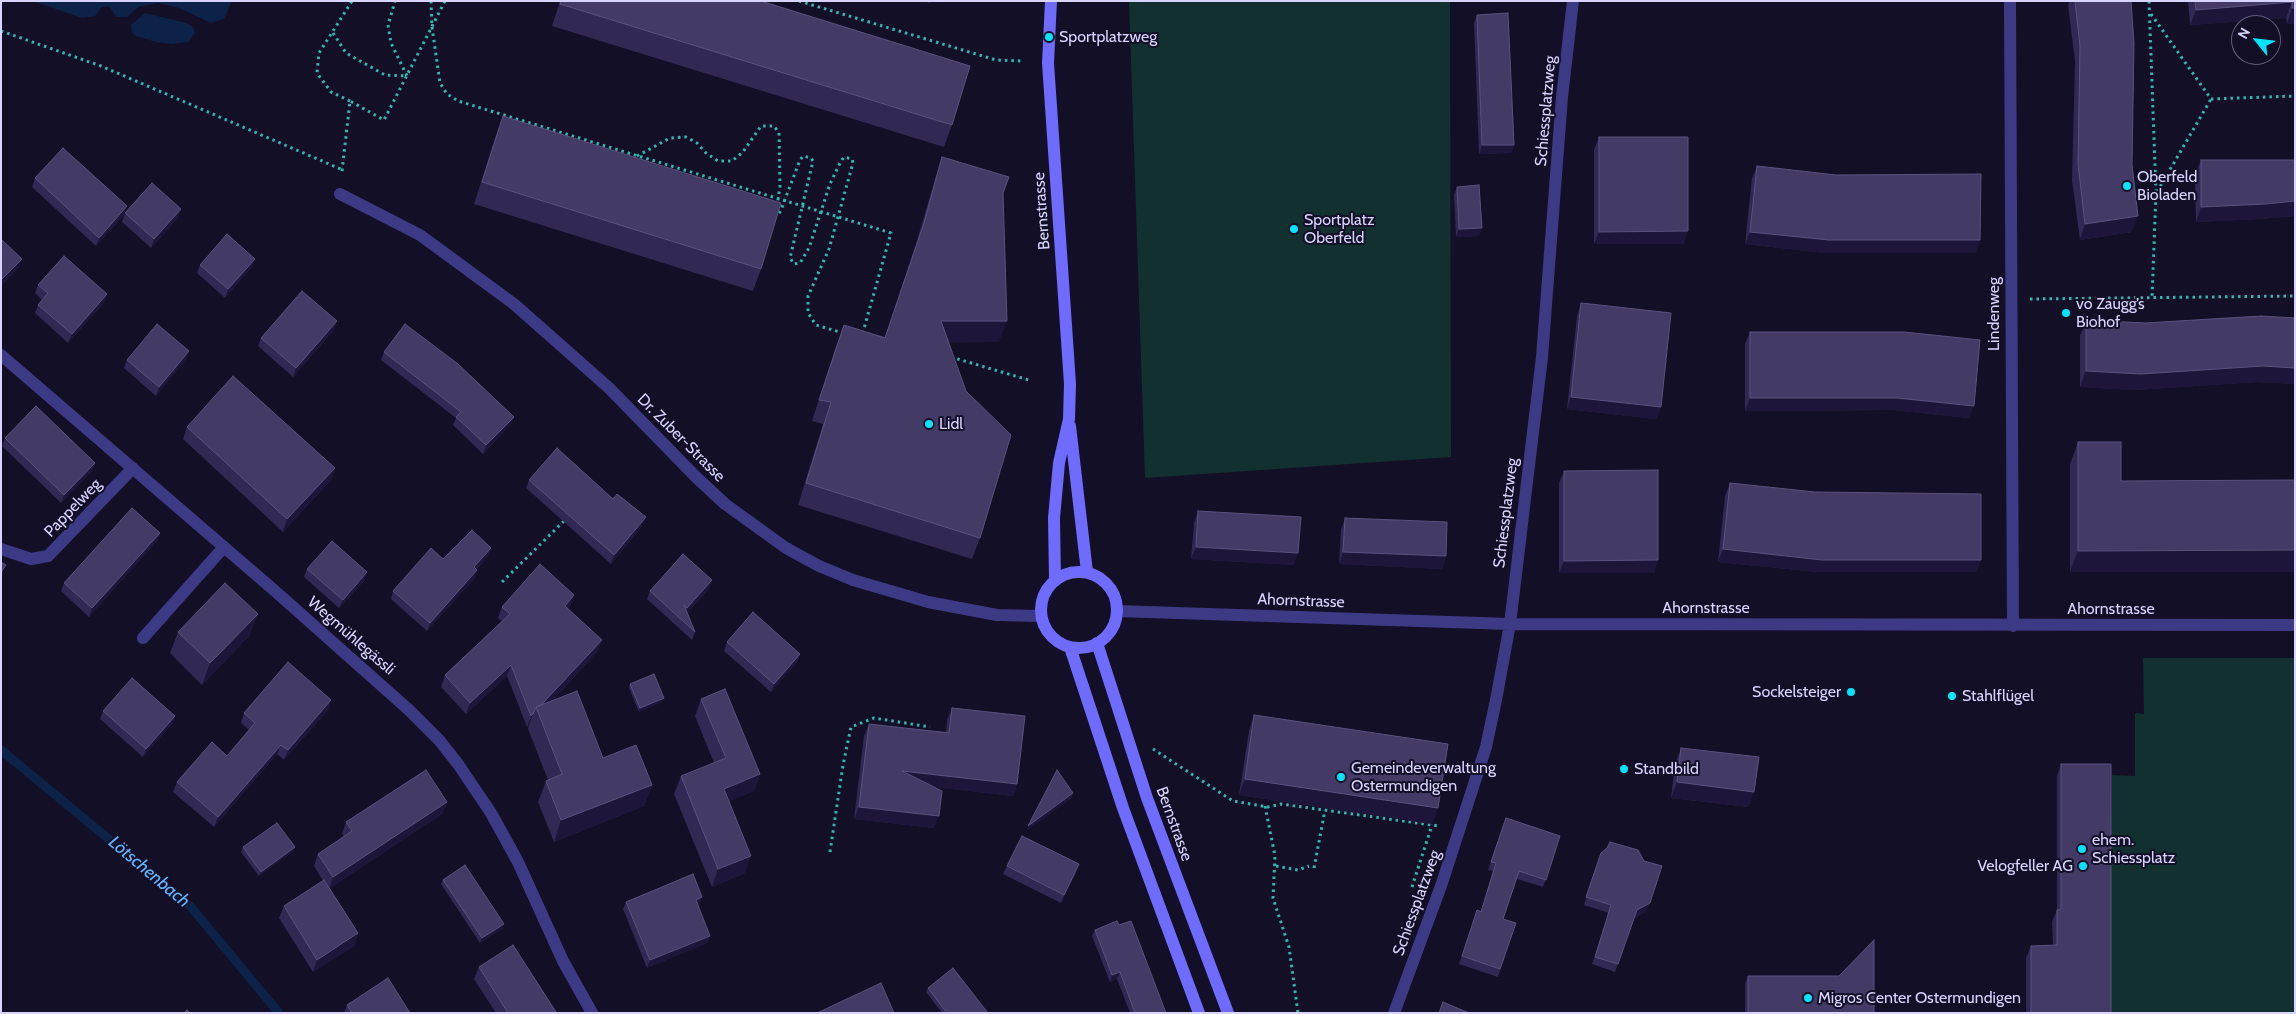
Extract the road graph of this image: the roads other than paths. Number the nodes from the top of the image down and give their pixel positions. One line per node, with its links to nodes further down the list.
1 (1050, 1): 6 (main road, Bernstrasse)
2 (1573, 1): 14 (street, Schiessplatzweg)
3 (2010, 1): 16 (street, Lindenweg)
4 (340, 194): 13 (street, Dr. Zuber-Strasse)
5 (1, 355): 7 (street, Wegmühlegässli)
6 (1069, 419): 10 (main road, Bernstrasse); 11 (main road, Bernstrasse)
7 (133, 468): 8 (street, Wegmühlegässli); 9 (street, Pappelweg)
8 (224, 547): 17 (street); 20 (street, Wegmühlegässli)
9 (1, 549)
10 (1087, 572): 11 (main road); 12 (main road)
11 (1055, 580): 13 (main road)
12 (1117, 611): 14 (street, Ahornstrasse); 18 (main road)
13 (1041, 616): 19 (main road)
14 (1510, 624): 16 (street, Ahornstrasse); 23 (street, Schiessplatzweg)
15 (2295, 625): 16 (street, Ahornstrasse)
16 (2013, 626)
17 (142, 638)
18 (1097, 643): 19 (main road); 22 (main road, Bernstrasse)
19 (1070, 647): 21 (main road)
20 (592, 1013)
21 (1199, 1013)
22 (1228, 1013)
23 (1394, 1013)

